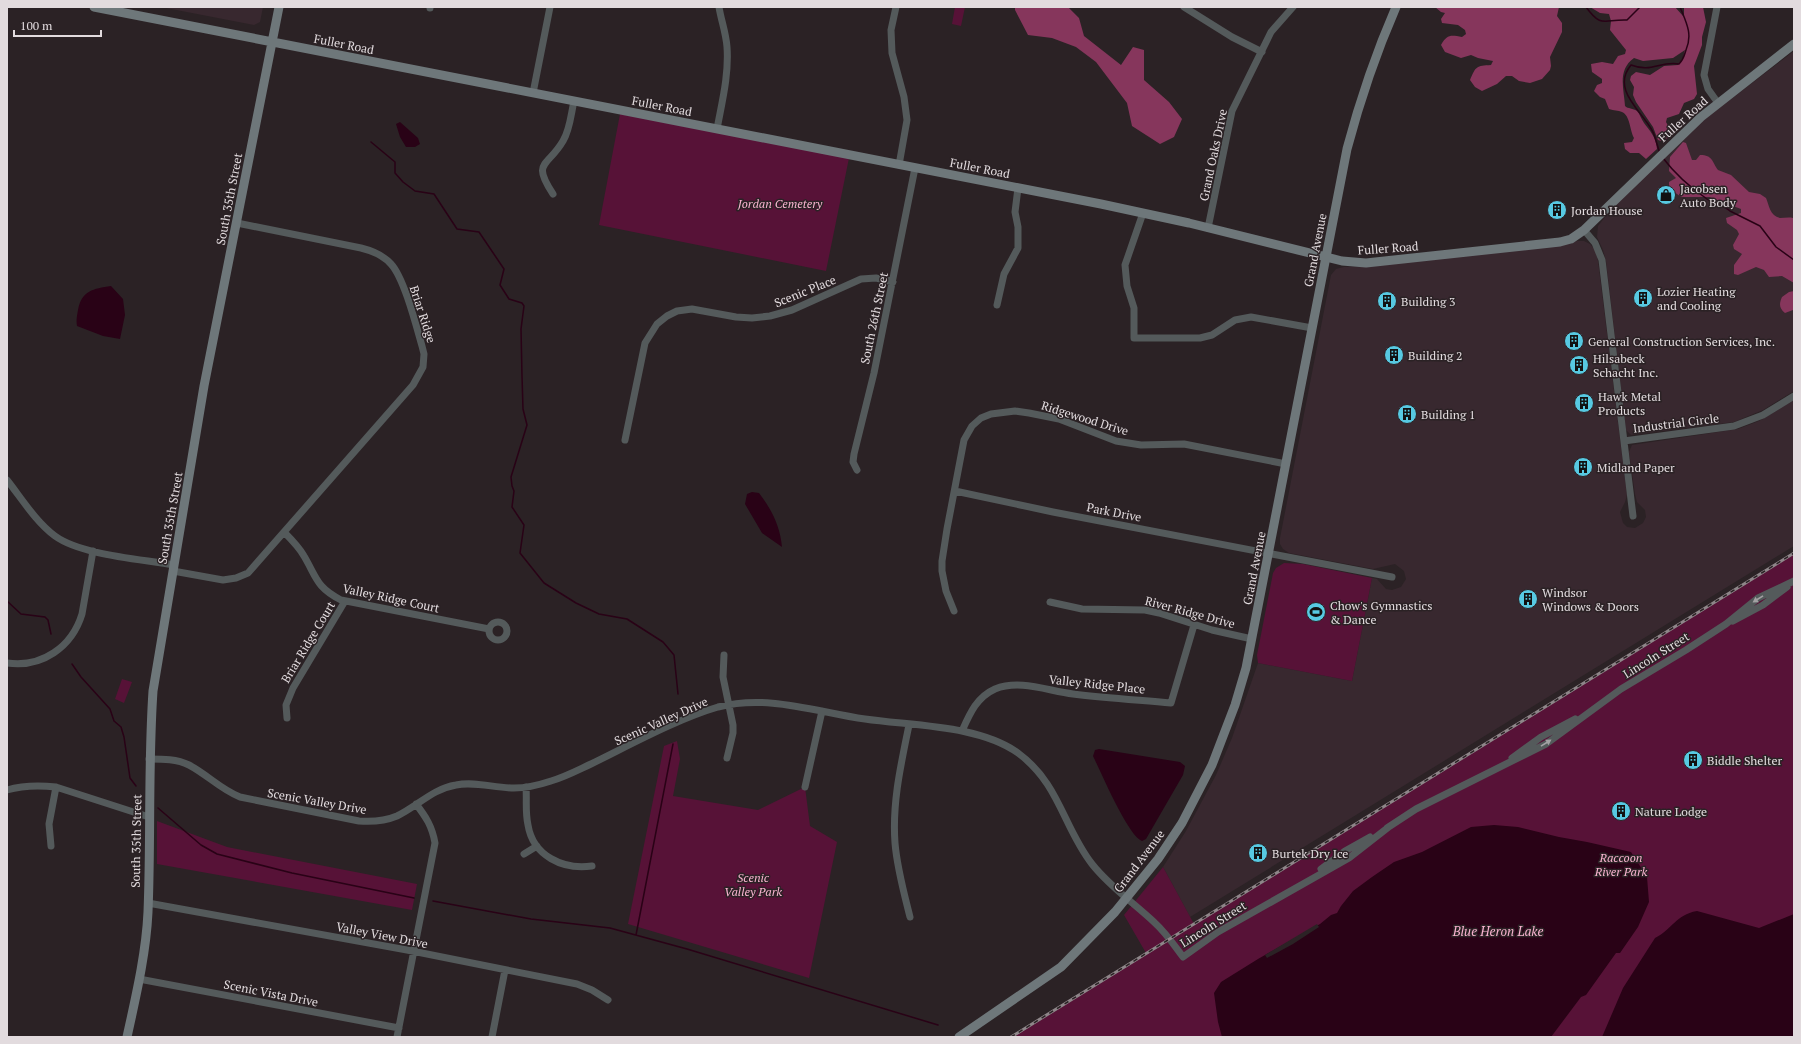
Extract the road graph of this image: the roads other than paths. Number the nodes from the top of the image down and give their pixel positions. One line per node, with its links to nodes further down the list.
1 (94, 7): 10 (street, Fuller Road)
2 (279, 7): 10 (street, South 35th Street)
3 (550, 7): 13 (street)
4 (719, 7): 16 (street)
5 (896, 7): 17 (street)
6 (1184, 7): 12 (street)
7 (1293, 7): 12 (street, Grand Oaks Drive)
8 (1396, 7): 25 (street, Grand Avenue)
9 (1717, 7): 15 (street)
10 (272, 43): 13 (street, Fuller Road); 22 (street, South 35th Street)
11 (1794, 44): 15 (street, Fuller Road)
12 (1262, 52): 23 (street, Grand Oaks Drive)
13 (533, 93): 14 (street, Fuller Road)
14 (574, 101): 16 (street, Fuller Road); 20 (street)
15 (1718, 103): 24 (street, Fuller Road)
16 (717, 129): 17 (street, Fuller Road)
17 (899, 165): 18 (street, Fuller Road)
18 (915, 168): 19 (street, Fuller Road); 26 (street, South 26th Street)
19 (1018, 188): 21 (street, Fuller Road); 27 (street)
20 (553, 194)
21 (1143, 213): 23 (street, Fuller Road); 28 (street)
22 (237, 223): 37 (street, Briar Ridge); 40 (street, South 35th Street)
23 (1208, 228): 25 (street, Fuller Road)
24 (1584, 230): 25 (street, Fuller Road); 31 (street)
25 (1326, 257): 28 (street, Grand Avenue)
26 (893, 282): 30 (street, Scenic Place); 33 (street, South 26th Street)
27 (997, 305)
28 (1312, 328): 32 (street, Grand Avenue)
29 (1794, 396): 31 (street, Industrial Circle)
30 (625, 440)
31 (1624, 441): 36 (street)
32 (1286, 464): 35 (street, Ridgewood Drive); 39 (street, Grand Avenue)
33 (857, 470)
34 (7, 480): 38 (street)
35 (955, 491): 39 (street, Park Drive); 45 (street, Ridgewood Drive)
36 (1633, 516)
37 (284, 532): 40 (street); 43 (street, Valley Ridge Court)
38 (93, 551): 40 (street); 50 (street)
39 (1269, 553): 41 (street, Park Drive); 48 (street, Grand Avenue)
40 (173, 568): 57 (street, South 35th Street)
41 (1392, 577)
42 (1794, 581): 68 (street, Lincoln Street)
43 (345, 601): 47 (street, Valley Ridge Court); 53 (street, Briar Ridge Court)
44 (1050, 602): 46 (street, River Ridge Drive)
45 (954, 611)
46 (1194, 625): 48 (street, River Ridge Drive); 55 (street, Valley Ridge Place)
47 (488, 629)
48 (1252, 639): 68 (street, Grand Avenue)
49 (724, 655): 51 (street)
50 (7, 663)
51 (728, 705): 52 (street, Scenic Valley Drive); 56 (street); 59 (street, Scenic Valley Drive)
52 (822, 711): 54 (street, Scenic Valley Drive); 60 (street)
53 (287, 718)
54 (909, 725): 55 (street, Scenic Valley Drive); 70 (street)
55 (962, 731): 68 (street, Scenic Valley Drive)
56 (727, 758)
57 (149, 759): 62 (street, Scenic Valley Drive); 63 (street, South 35th Street)
58 (56, 787): 61 (street); 63 (street); 64 (street)
59 (526, 787): 62 (street, Scenic Valley Drive); 65 (street)
60 (805, 787)
61 (7, 790)
62 (416, 804): 71 (street)
63 (149, 817): 69 (street, South 35th Street)
64 (51, 846)
65 (537, 846): 66 (street); 67 (street)
66 (524, 854)
67 (592, 866)
68 (1127, 898): 79 (street, Grand Avenue)
69 (148, 903): 71 (street, Valley View Drive); 73 (street, South 35th Street)
70 (910, 917)
71 (414, 952): 72 (street, Valley View Drive); 75 (street)
72 (505, 970): 74 (street, Valley View Drive); 78 (street)
73 (139, 979): 75 (street, Scenic Vista Drive); 76 (street, South 35th Street)
74 (608, 1000)
75 (399, 1028): 77 (street)
76 (127, 1037)
77 (398, 1037)
78 (492, 1037)
79 (959, 1037)

